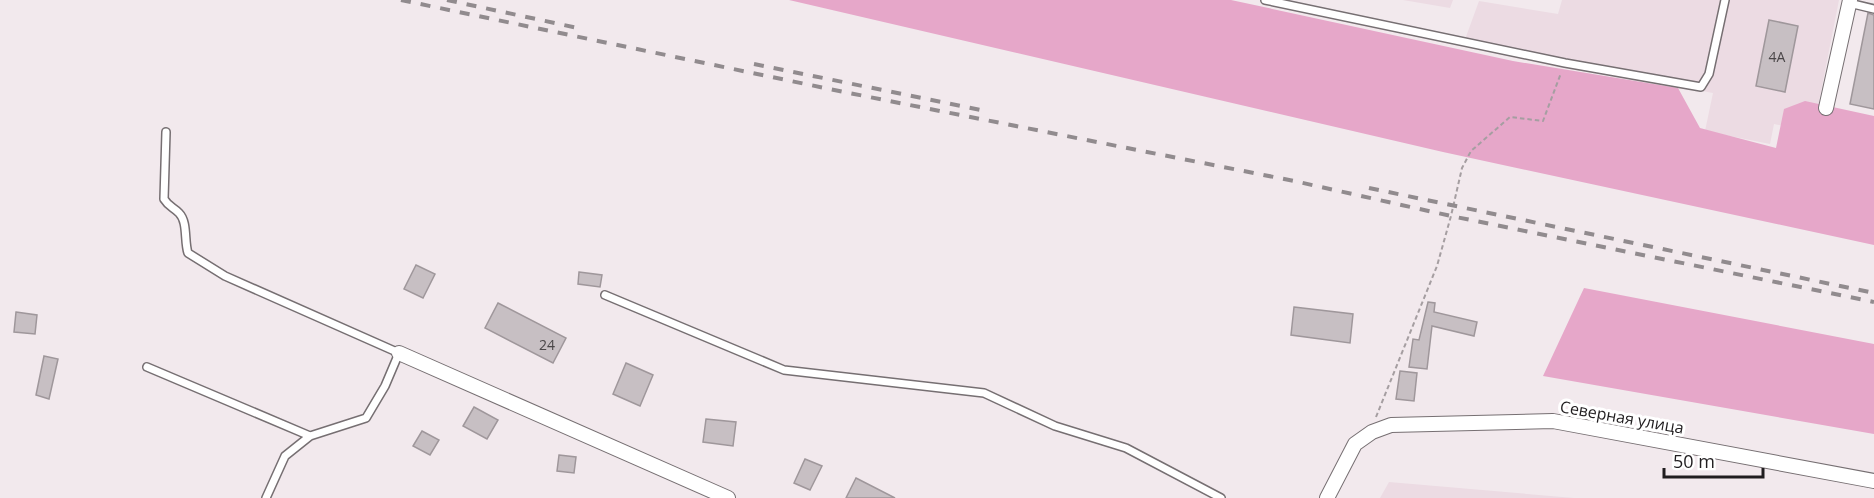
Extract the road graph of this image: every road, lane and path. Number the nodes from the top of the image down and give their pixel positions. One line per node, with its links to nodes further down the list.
1 (1265, 0): 5 (lane)
2 (1725, 0): 5 (lane)
3 (1849, 2): 4 (lane); 6 (street)
4 (1874, 9)
5 (1565, 63): 11 (path)
6 (1826, 108)
7 (166, 132): 9 (lane)
8 (605, 295): 16 (lane)
9 (399, 353): 12 (lane); 15 (street)
10 (147, 367): 12 (lane)
11 (1372, 432): 13 (street, Северная улица); 17 (street, Северная улица)
12 (310, 436): 14 (lane)
13 (1874, 481)
14 (266, 498)
15 (728, 498)
16 (1221, 498)
17 (1327, 498)

